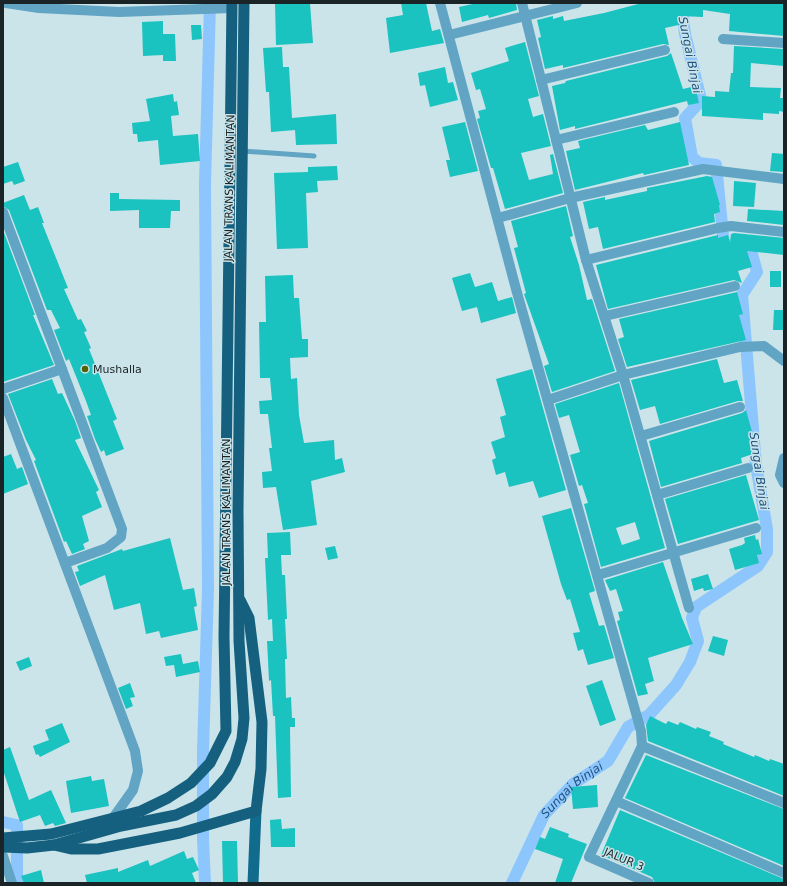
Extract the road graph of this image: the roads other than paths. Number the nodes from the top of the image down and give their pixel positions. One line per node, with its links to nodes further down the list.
1 (6, 3): 6 (street)
2 (244, 3): 17 (highway, JALAN TRANS KALIMANTAN)
3 (440, 3): 10 (street)
4 (522, 3): 9 (street)
5 (577, 3): 9 (street)
6 (39, 5): 8 (street)
7 (230, 6): 8 (street); 49 (highway, JALAN TRANS KALIMANTAN)
8 (103, 8)
9 (525, 15): 10 (street); 14 (street)
10 (449, 35): 22 (street)
11 (723, 39): 12 (street)
12 (784, 43)
13 (665, 50): 14 (street)
14 (541, 80): 16 (street)
15 (674, 112): 16 (street)
16 (556, 140): 20 (street)
17 (243, 151): 18 (lane); 43 (highway, JALAN TRANS KALIMANTAN)
18 (314, 156)
19 (784, 179): 20 (street)
20 (570, 198): 22 (street); 24 (street)
21 (3, 212): 28 (street)
22 (498, 218): 32 (street)
23 (784, 232): 24 (street)
24 (586, 260): 26 (street)
25 (735, 286): 26 (street)
26 (605, 316): 29 (street)
27 (784, 360): 29 (street)
28 (62, 369): 30 (street); 41 (street)
29 (623, 375): 32 (street); 34 (street)
30 (3, 389)
31 (3, 398): 41 (street)
32 (548, 400): 42 (street)
33 (740, 407): 34 (street)
34 (641, 436): 38 (street)
35 (784, 458): 37 (street)
36 (748, 468): 38 (street)
37 (784, 483)
38 (657, 495): 40 (street)
39 (756, 528): 40 (street)
40 (673, 552): 42 (street); 44 (street)
41 (64, 563): 49 (street)
42 (598, 575): 45 (street)
43 (238, 596): 48 (highway); 49 (highway, JALAN TRANS KALIMANTAN)
44 (689, 608)
45 (642, 746): 46 (street); 47 (street)
46 (616, 800): 53 (street); 56 (street, JALUR 3)
47 (784, 803)
48 (256, 811): 52 (highway); 55 (main road)
49 (118, 820): 50 (highway, JALAN TRANS KALIMANTAN); 52 (highway, JALAN TRANS KALIMANTAN)
50 (26, 842): 51 (highway, JALAN TRANS KALIMANTAN); 52 (highway, JALAN TRANS KALIMANTAN)
51 (5, 845): 54 (street)
52 (54, 845)
53 (784, 873)
54 (12, 883)
55 (253, 883)
56 (649, 883)

